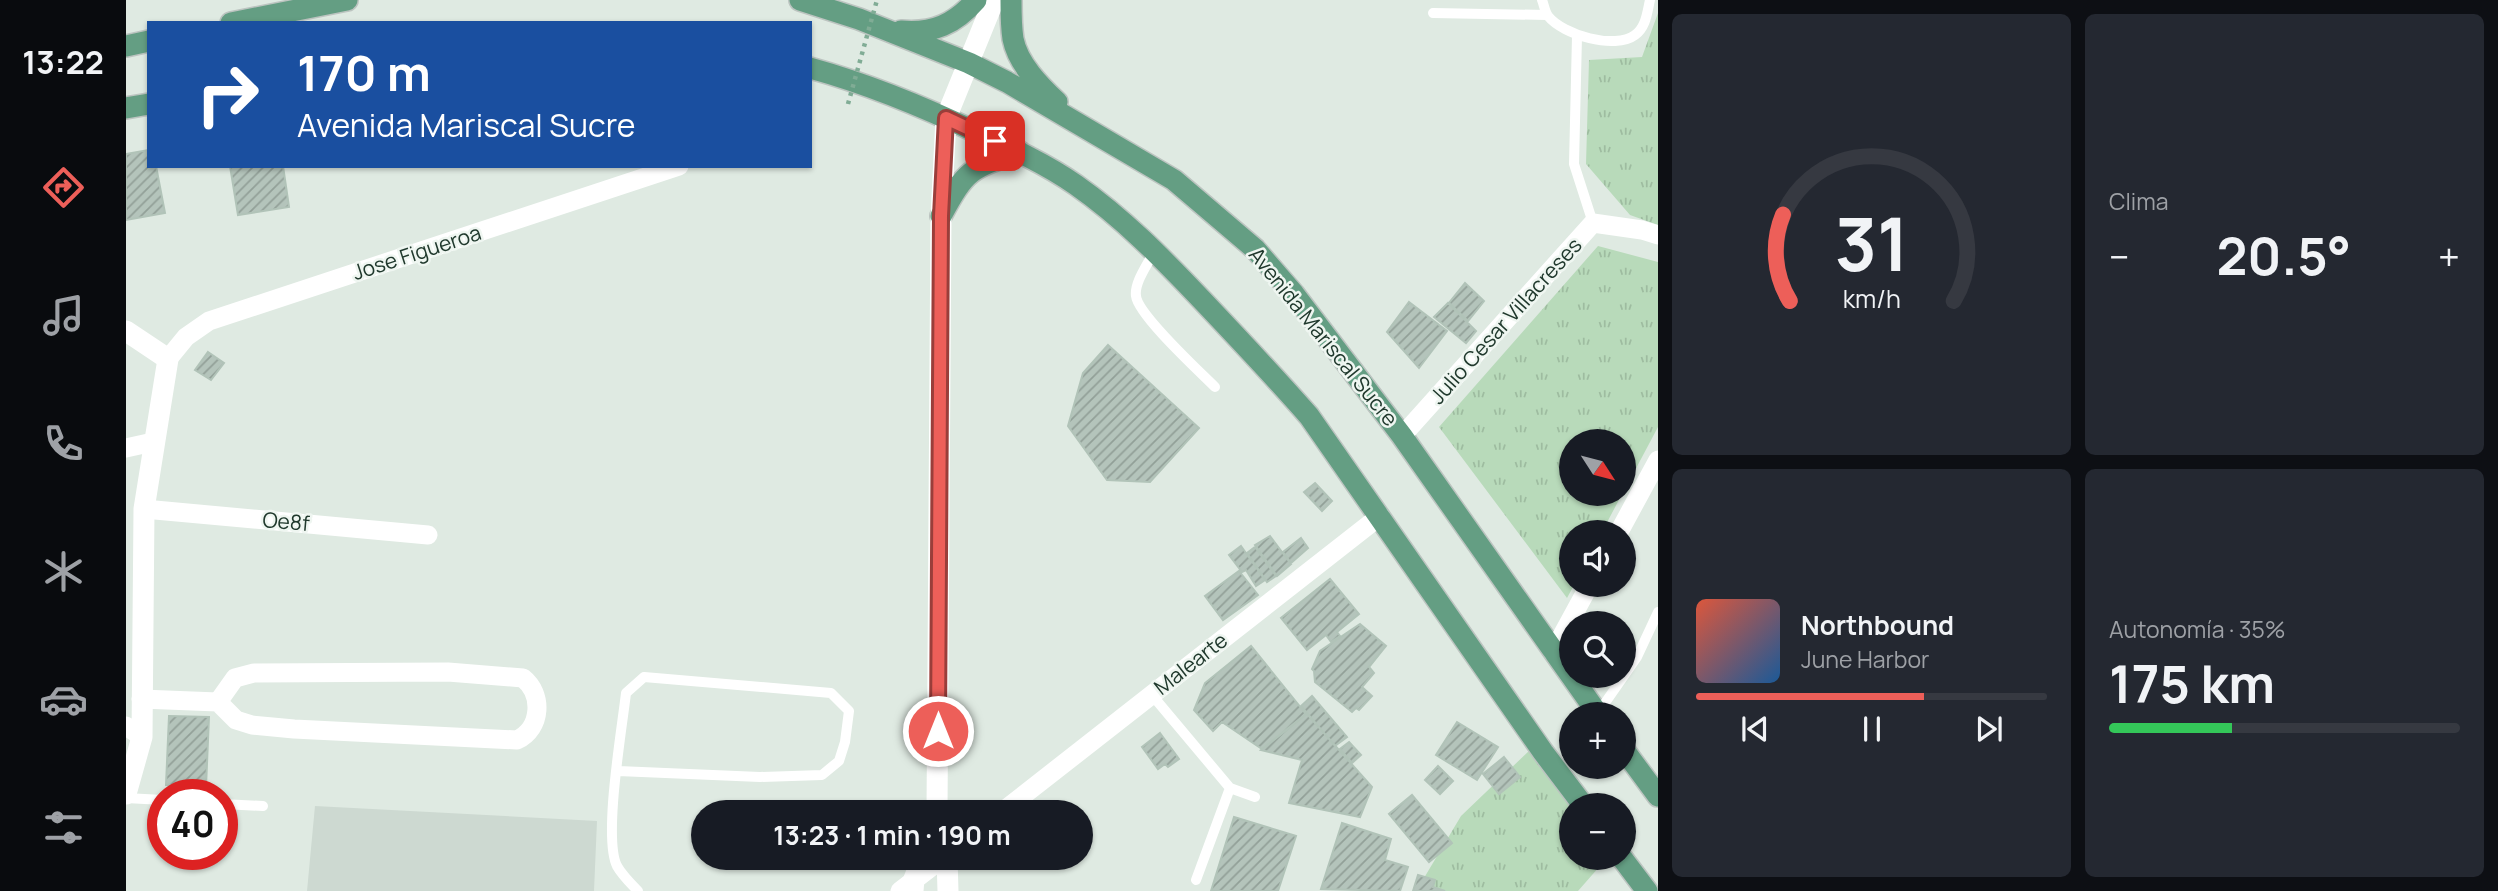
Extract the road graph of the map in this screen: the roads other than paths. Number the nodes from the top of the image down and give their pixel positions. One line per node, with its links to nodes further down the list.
1 (347, 0): 10 (main road)
2 (800, 0): 11 (main road, Avenida Mariscal Sucre)
3 (976, 0): 11 (main road)
4 (994, 0): 15 (street)
5 (1011, 0): 20 (main road)
6 (1542, 0): 9 (lane)
7 (1650, 0): 12 (lane)
8 (1433, 13): 9 (lane)
9 (1547, 15): 12 (lane)
10 (242, 21)
11 (888, 31): 15 (main road, Avenida Mariscal Sucre)
12 (1577, 36): 24 (lane)
13 (147, 41): 14 (main road)
14 (126, 46)
15 (970, 64): 19 (street); 20 (main road, Avenida Mariscal Sucre)
16 (812, 69): 19 (main road)
17 (147, 104): 18 (main road)
18 (126, 108)
19 (946, 118): 21 (main road); 23 (street)
20 (1082, 125): 30 (main road, Avenida Mariscal Sucre)
21 (1020, 152): 23 (main road); 26 (main road)
22 (673, 168): 28 (street, Jose Figueroa)
23 (941, 216): 55 (street)
24 (1593, 223): 25 (street, Julio Cesar Villacreses); 30 (street, Julio Cesar Villacreses)
25 (1658, 235)
26 (1155, 250): 29 (lane); 35 (main road)
27 (126, 331): 28 (street)
28 (168, 359): 31 (street)
29 (1215, 387)
30 (1402, 436): 40 (main road, Avenida Mariscal Sucre)
31 (153, 442): 32 (street); 34 (street)
32 (126, 448)
33 (1658, 460): 36 (street)
34 (144, 509): 37 (street, Oe8f); 42 (street)
35 (1380, 516): 41 (street, Malearte); 50 (main road)
36 (1626, 520)
37 (428, 535)
38 (1583, 597): 40 (street)
39 (1658, 612): 45 (lane)
40 (1553, 653): 44 (main road, Avenida Mariscal Sucre)
41 (1152, 695): 49 (lane); 56 (street, Malearte)
42 (141, 699): 43 (street); 46 (street)
43 (218, 702): 43 (street)
44 (1589, 702)
45 (1606, 702)
46 (134, 732): 51 (street)
47 (1636, 763): 52 (main road)
48 (618, 771): 48 (lane); 65 (lane)
49 (1230, 788): 53 (lane); 63 (lane)
50 (1574, 793)
51 (126, 796): 54 (lane)
52 (1658, 796)
53 (1255, 797)
54 (147, 798)
55 (937, 800)
56 (1017, 800)
57 (238, 805): 58 (lane)
58 (263, 806)
59 (917, 870): 64 (street)
60 (930, 870): 64 (street)
61 (946, 870): 66 (street)
62 (1631, 870): 67 (main road)
63 (1196, 880)
64 (909, 887)
65 (638, 891)
66 (948, 891)
67 (1647, 891)

